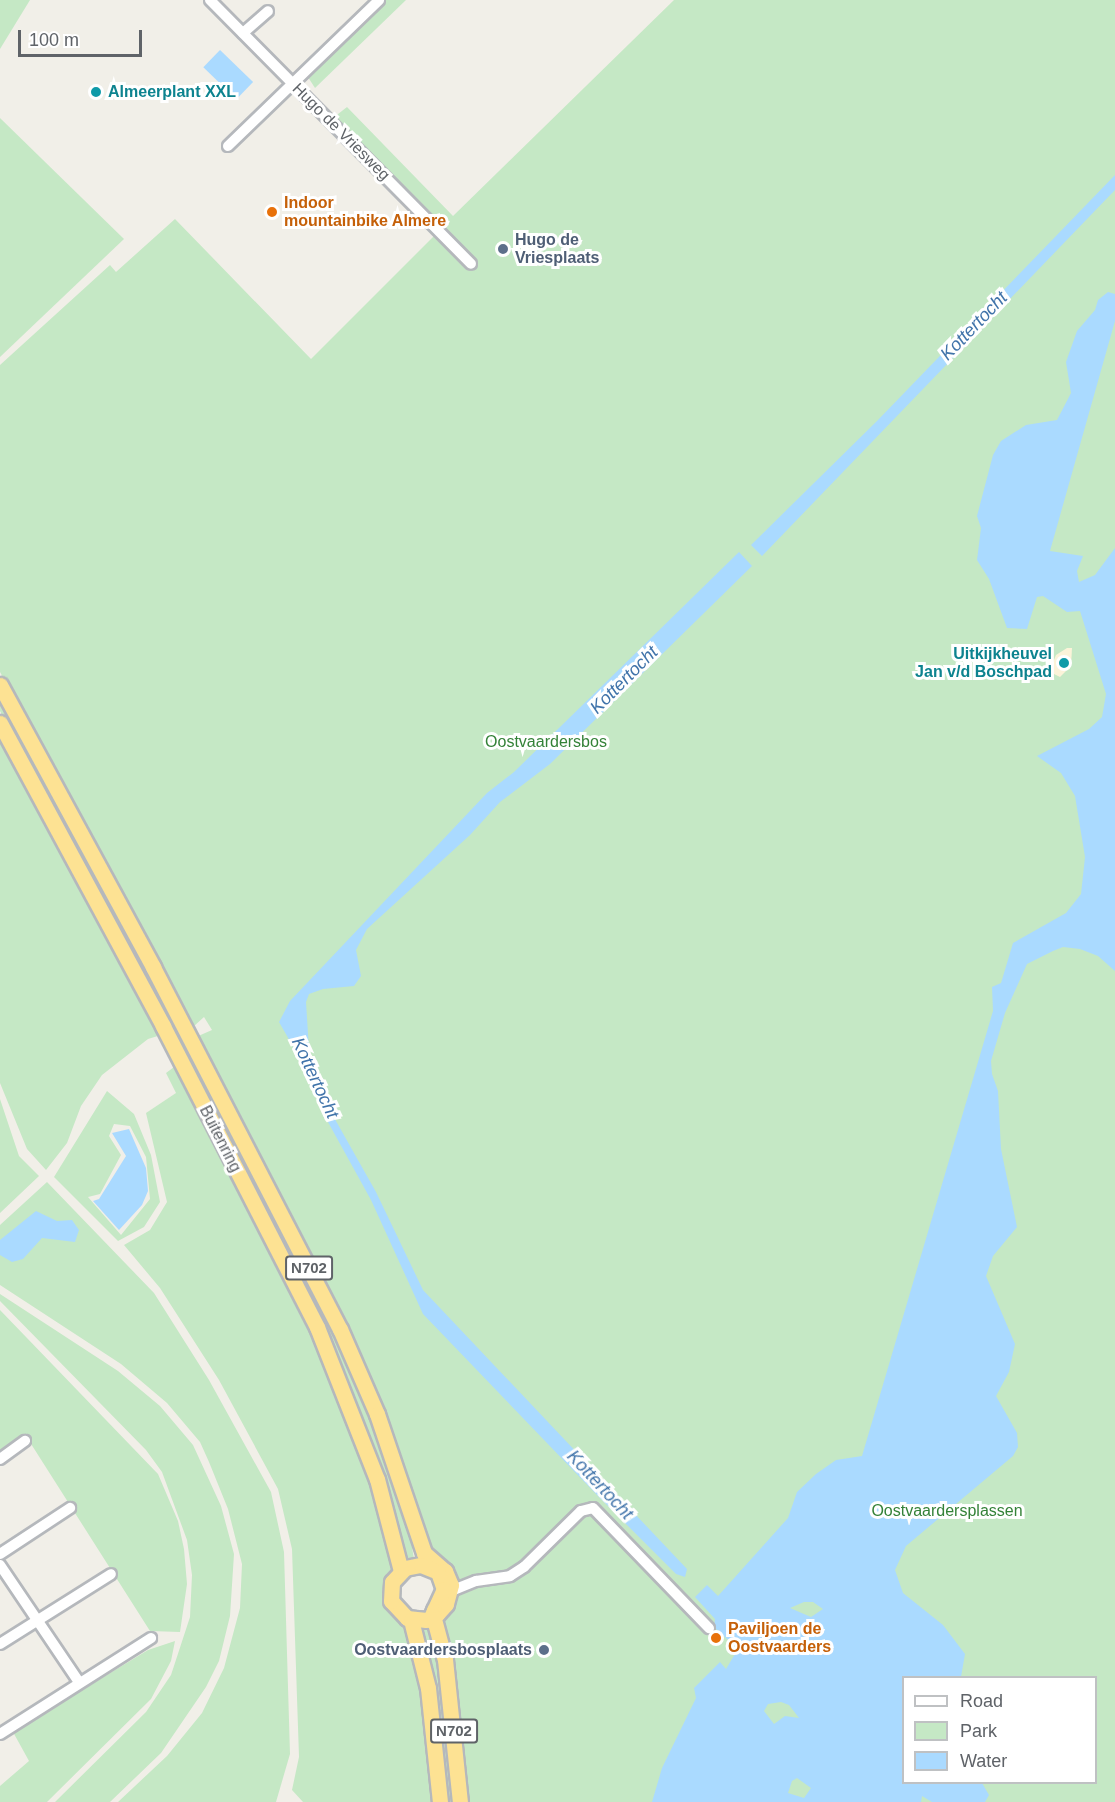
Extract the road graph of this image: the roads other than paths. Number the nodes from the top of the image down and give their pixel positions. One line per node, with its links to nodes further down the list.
1 (210, 0): 4 (street, Hugo de Vriesweg)
2 (379, 0): 5 (street)
3 (268, 12): 4 (street)
4 (243, 33): 5 (street, Hugo de Vriesweg)
5 (292, 83): 6 (street); 7 (street, Hugo de Vriesweg)
6 (228, 146)
7 (471, 264)
8 (0, 686): 17 (highway, Buitenring / N702)
9 (0, 723): 15 (highway, Buitenring / N702)
10 (25, 1441): 11 (street)
11 (0, 1459)
12 (70, 1508): 13 (street)
13 (0, 1554)
14 (0, 1565): 19 (street)
15 (401, 1570): 17 (highway); 20 (highway, N702)
16 (111, 1574): 19 (street)
17 (440, 1575): 18 (highway); 21 (street)
18 (437, 1614): 20 (highway); 27 (highway, N702)
19 (37, 1620): 23 (street); 24 (street)
20 (411, 1620): 26 (highway, N702)
21 (709, 1628)
22 (151, 1638): 24 (street)
23 (0, 1644)
24 (79, 1682): 25 (street)
25 (0, 1734)
26 (440, 1802)
27 (460, 1802)

